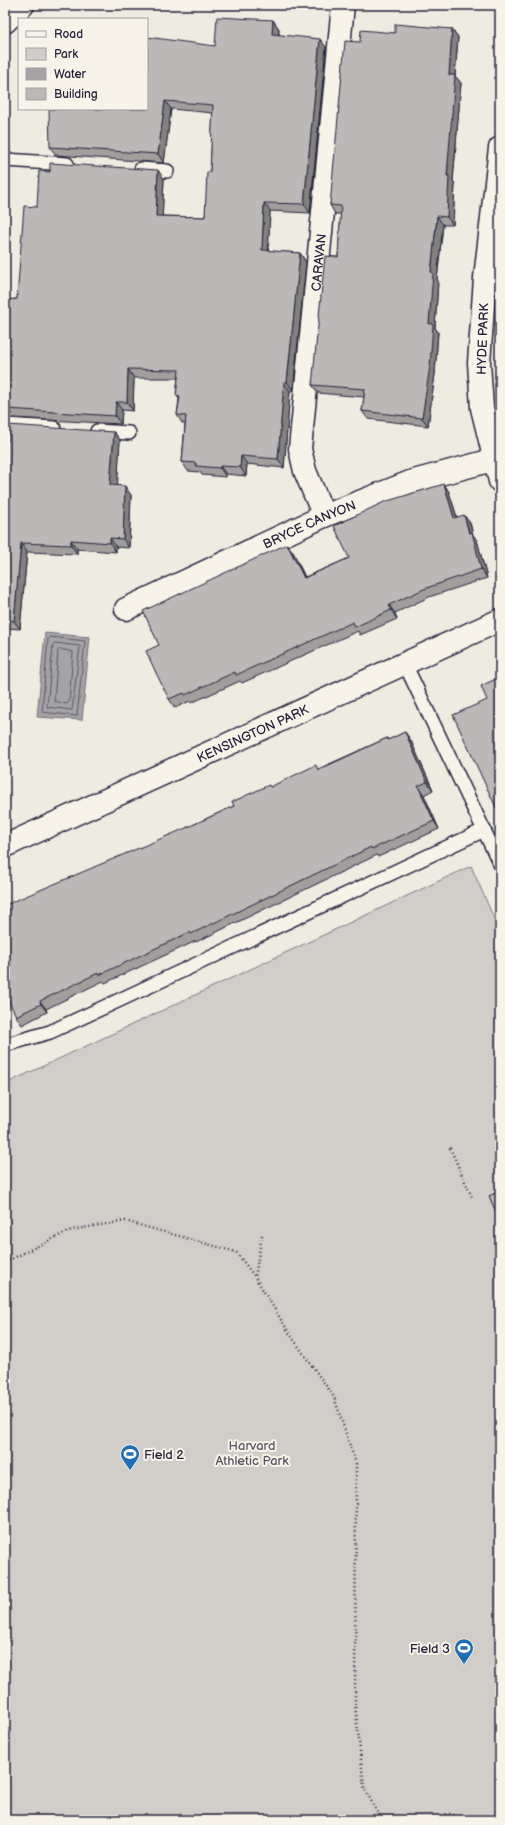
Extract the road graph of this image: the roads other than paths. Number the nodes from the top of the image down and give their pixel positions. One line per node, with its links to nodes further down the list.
1 (23, 5): 3 (street)
2 (343, 5): 15 (street, CARAVAN)
3 (5, 22)
4 (500, 148): 13 (street, HYDE PARK)
5 (5, 160): 6 (lane)
6 (82, 166)
7 (129, 168): 8 (lane)
8 (167, 171)
9 (5, 425): 10 (lane)
10 (67, 429)
11 (83, 430): 12 (lane)
12 (129, 433)
13 (497, 458): 14 (street, HYDE PARK); 15 (street, BRYCE CANYON)
14 (500, 481)
15 (324, 516): 16 (street, BRYCE CANYON)
16 (126, 609)
17 (500, 620): 18 (street, KENSINGTON PARK)
18 (404, 664): 19 (lane); 20 (street, KENSINGTON PARK)
19 (484, 830): 21 (lane); 22 (lane)
20 (5, 846)
21 (500, 864)
22 (5, 1045)

